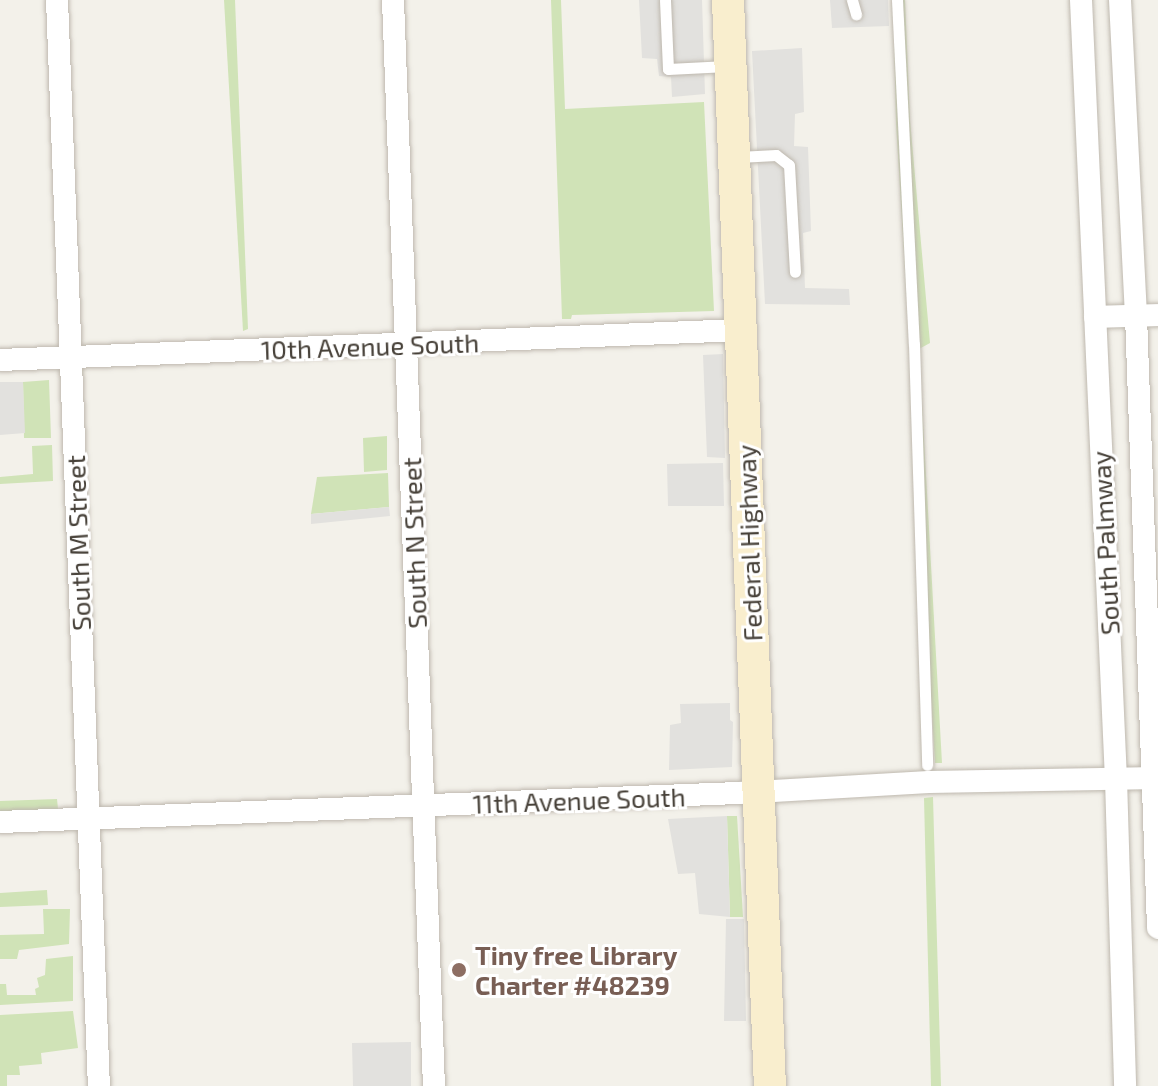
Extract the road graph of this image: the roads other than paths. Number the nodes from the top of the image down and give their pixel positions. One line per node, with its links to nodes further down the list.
1 (57, 0): 17 (street, South M Street)
2 (393, 0): 16 (street, South N Street)
3 (665, 0): 10 (lane)
4 (728, 0): 10 (main road, Federal Highway)
5 (852, 0): 9 (lane)
6 (897, 0): 19 (lane)
7 (1081, 0): 14 (street, South Palmway)
8 (1120, 0): 13 (street, South Palmway)
9 (856, 14)
10 (730, 66): 11 (main road, Federal Highway)
11 (734, 157): 12 (lane); 15 (main road, Federal Highway)
12 (795, 272)
13 (1147, 316): 14 (street); 20 (street, South Palmway)
14 (1095, 317): 21 (street, South Palmway)
15 (740, 330): 16 (street, 10th Avenue South); 22 (main road, Federal Highway)
16 (406, 345): 17 (street, 10th Avenue South); 23 (street, South N Street)
17 (71, 358): 18 (street, 10th Avenue South); 24 (street, South M Street)
18 (0, 360)
19 (927, 765)
20 (1155, 778): 21 (street, 11th Avenue South); 26 (street, South Palmway)
21 (1116, 779): 22 (street, 11th Avenue South); 30 (street, South Palmway)
22 (758, 792): 23 (street, 11th Avenue South); 29 (main road, Federal Highway)
23 (424, 806): 24 (street, 11th Avenue South); 28 (street, South N Street)
24 (88, 819): 25 (street, 11th Avenue South); 27 (street, South M Street)
25 (0, 822)
26 (1158, 928)
27 (99, 1086)
28 (434, 1086)
29 (770, 1086)
30 (1125, 1086)

